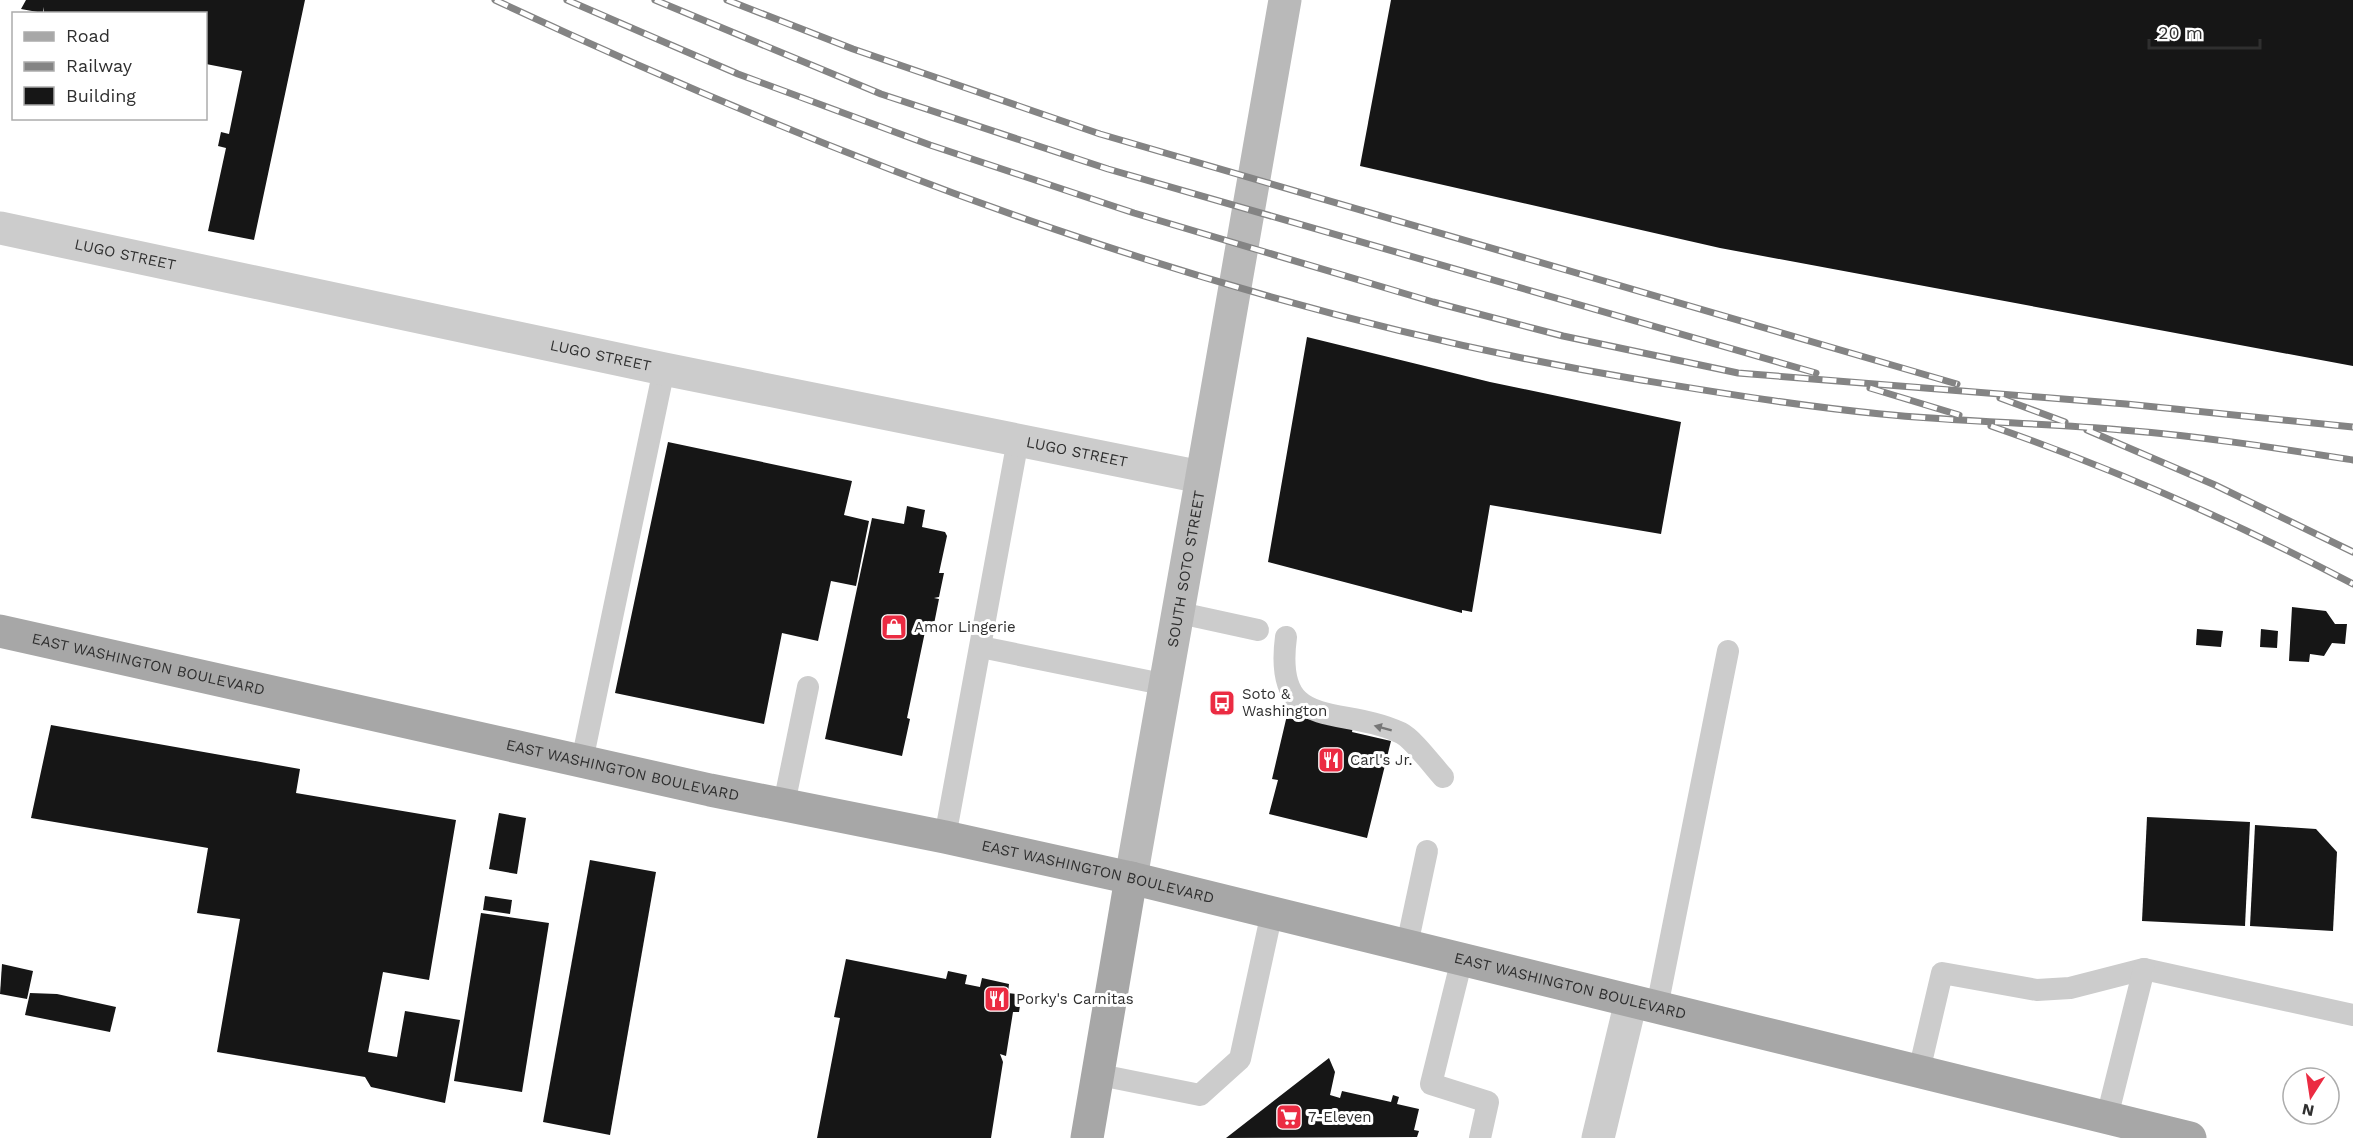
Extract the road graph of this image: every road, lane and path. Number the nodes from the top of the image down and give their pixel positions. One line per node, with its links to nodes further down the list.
1 (1285, 0): 5 (main road, SOUTH SOTO STREET)
2 (0, 228): 3 (street, LUGO STREET)
3 (664, 369): 4 (street, LUGO STREET); 14 (lane)
4 (1018, 440): 5 (street, LUGO STREET); 10 (lane)
5 (1201, 477): 6 (main road, SOUTH SOTO STREET)
6 (1180, 612): 7 (lane); 12 (main road, SOUTH SOTO STREET)
7 (1258, 630)
8 (0, 631): 14 (main road, EAST WASHINGTON BOULEVARD)
9 (1286, 637): 15 (lane, one-way to 9)
10 (981, 647): 12 (lane); 17 (lane)
11 (1728, 651): 24 (lane)
12 (1167, 685): 19 (main road, SOUTH SOTO STREET)
13 (808, 687): 16 (lane)
14 (582, 761): 16 (main road, EAST WASHINGTON BOULEVARD)
15 (1443, 777)
16 (784, 804): 17 (main road, EAST WASHINGTON BOULEVARD)
17 (945, 837): 19 (main road, EAST WASHINGTON BOULEVARD)
18 (1427, 851): 21 (lane)
19 (1131, 878): 20 (main road, EAST WASHINGTON BOULEVARD); 27 (main road, SOUTH SOTO STREET)
20 (1272, 912): 21 (main road, EAST WASHINGTON BOULEVARD); 27 (lane)
21 (1407, 945): 22 (main road, EAST WASHINGTON BOULEVARD)
22 (1462, 959): 24 (main road, EAST WASHINGTON BOULEVARD); 30 (lane)
23 (2144, 969): 25 (lane); 26 (lane); 28 (lane)
24 (1644, 1004): 26 (main road, EAST WASHINGTON BOULEVARD); 31 (street)
25 (2353, 1015)
26 (1919, 1071): 28 (main road, EAST WASHINGTON BOULEVARD)
27 (1100, 1075): 29 (main road, SOUTH SOTO STREET)
28 (2107, 1117): 32 (main road, EAST WASHINGTON BOULEVARD)
29 (1087, 1138)
30 (1480, 1138)
31 (1598, 1138)
32 (2190, 1138)

